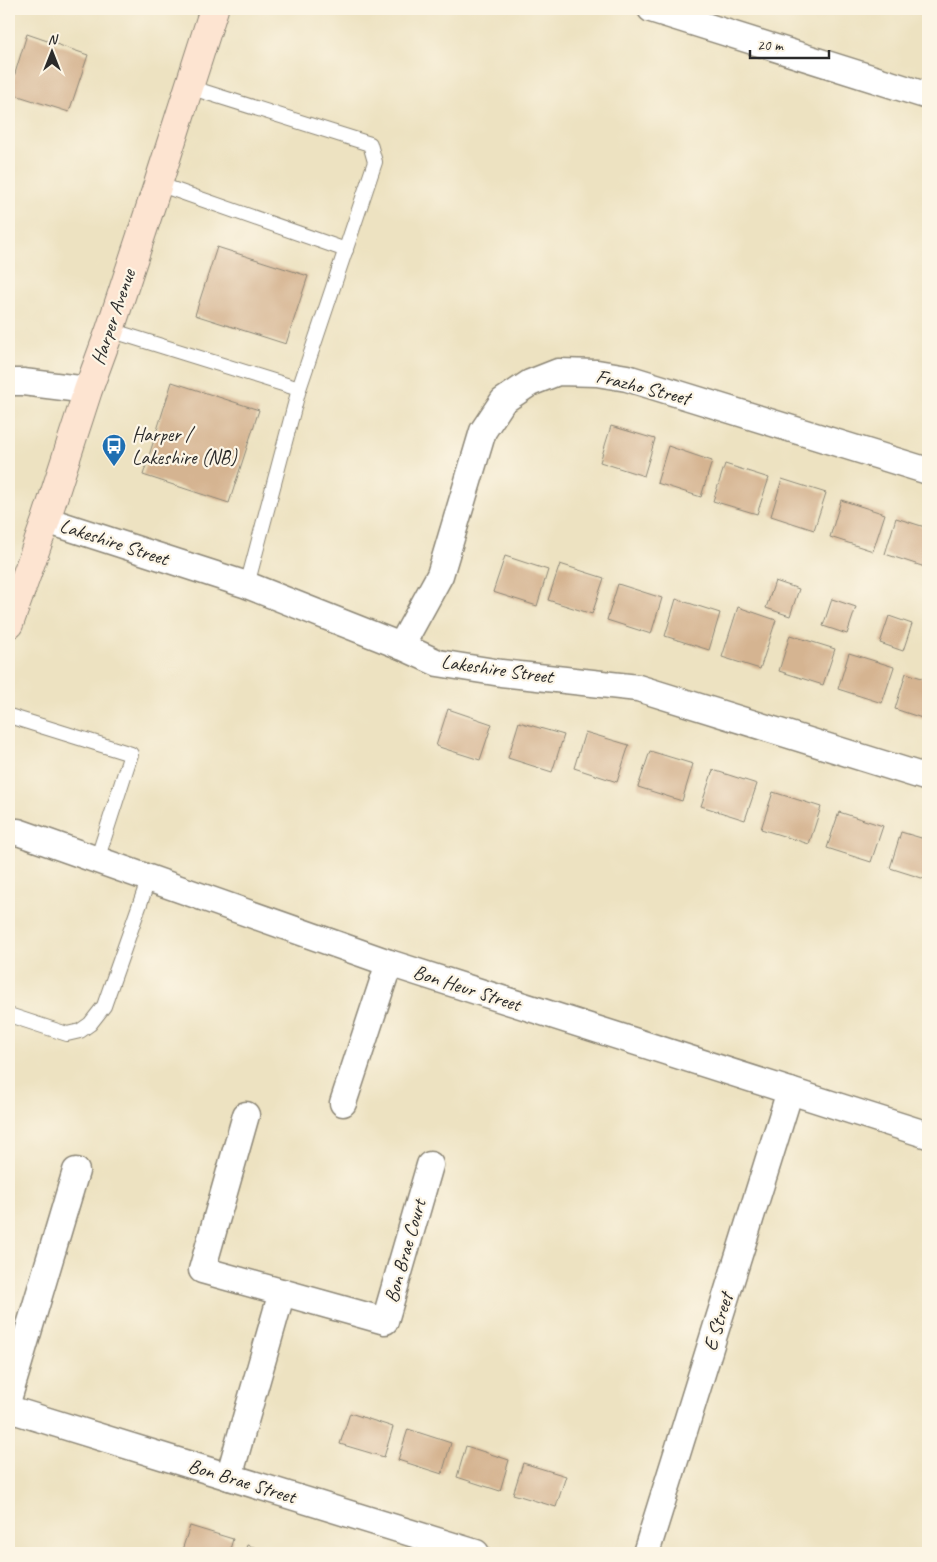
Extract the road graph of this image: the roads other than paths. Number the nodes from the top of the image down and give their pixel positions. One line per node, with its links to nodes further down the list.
1 (214, 9): 3 (main road, Harper Avenue)
2 (651, 9): 4 (street)
3 (189, 87): 5 (main road, Harper Avenue); 6 (lane)
4 (928, 96)
5 (158, 184): 6 (lane); 7 (main road, Harper Avenue)
6 (346, 250): 10 (lane)
7 (110, 330): 9 (main road, Harper Avenue); 10 (lane)
8 (9, 382): 9 (street)
9 (88, 390): 12 (main road, Harper Avenue)
10 (298, 390): 13 (lane)
11 (928, 471): 15 (street, Frazho Street)
12 (46, 520): 13 (street, Lakeshire Street); 14 (main road, Harper Avenue)
13 (247, 585): 15 (street, Lakeshire Street)
14 (9, 624)
15 (401, 646): 17 (street, Lakeshire Street)
16 (9, 716): 19 (lane)
17 (928, 778)
18 (9, 832): 19 (street, Bon Heur Street)
19 (97, 860): 20 (street, Bon Heur Street)
20 (149, 878): 21 (street, Bon Heur Street); 22 (lane)
21 (389, 963): 23 (street, Bon Heur Street); 24 (street)
22 (9, 1015)
23 (790, 1091): 26 (street, Bon Heur Street); 34 (street, E Street)
24 (343, 1103)
25 (246, 1115): 29 (street, Bon Brae Court)
26 (928, 1135)
27 (430, 1165): 29 (street, Bon Brae Court)
28 (76, 1171): 30 (street)
29 (282, 1292): 32 (street)
30 (9, 1396)
31 (9, 1409): 32 (street, Bon Brae Street)
32 (229, 1477): 33 (street, Bon Brae Street)
33 (476, 1553)
34 (646, 1553)

